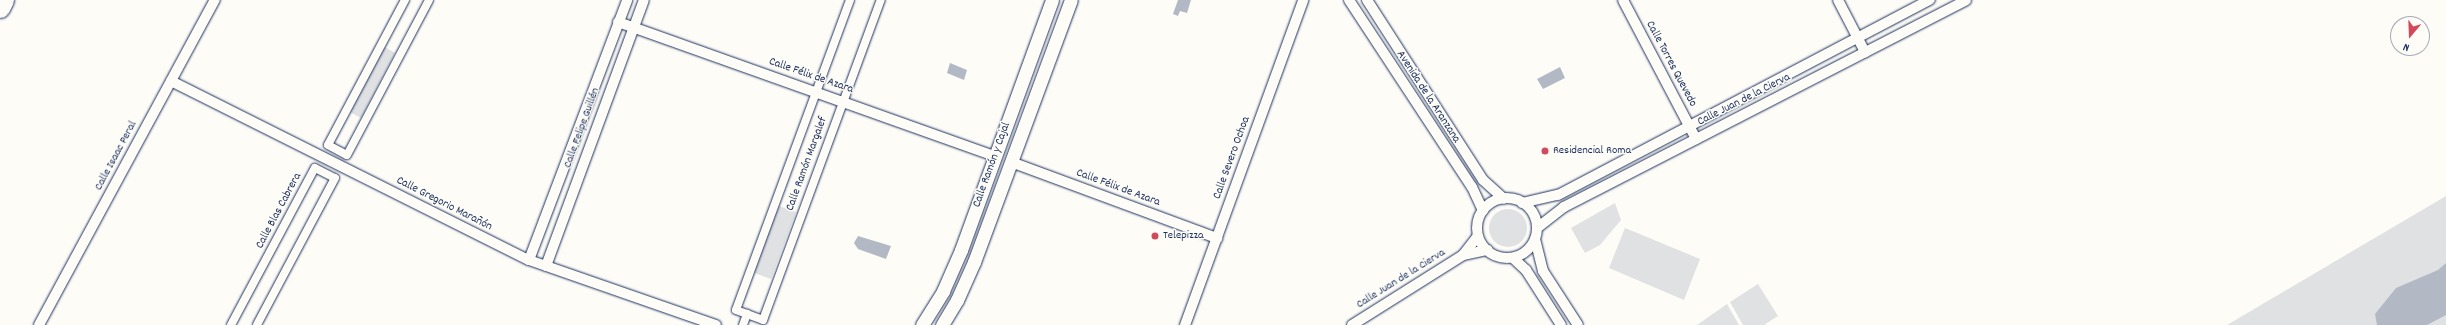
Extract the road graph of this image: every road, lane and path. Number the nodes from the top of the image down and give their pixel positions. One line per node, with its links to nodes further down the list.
1 (4, 0): 18 (highway)
2 (215, 0): 23 (street, Calle Isaac Peral)
3 (405, 0): 4 (street)
4 (429, 0)
5 (626, 0): 19 (street, Calle Felipe Guillén)
6 (644, 0): 20 (street, Calle Felipe Guillén)
7 (850, 0): 24 (street, Calle Ramón Margalef)
8 (881, 0): 25 (street, Calle Ramón Margalef)
9 (1052, 0): 28 (street, Calle Ramón y Cajal)
10 (1070, 0): 29 (street, Calle Ramón y Cajal)
11 (1303, 0): 35 (street, Calle Severo Ochoa)
12 (1349, 0): 32 (street, Avenida de la Aranzana)
13 (1367, 0): 30 (street, Avenida de la Aranzana)
14 (1623, 0): 26 (street, Calle Torres Quevedo)
15 (1838, 0): 21 (street)
16 (1930, 0): 21 (street, Calle Juan de la Cierva)
17 (1966, 0): 22 (street, Calle Juan de la Cierva)
18 (0, 8)
19 (618, 22): 20 (street, Calle Félix de Azara); 40 (street, Calle Felipe Guillén)
20 (634, 28): 24 (street, Calle Félix de Azara); 41 (street, Calle Felipe Guillén)
21 (1858, 38): 22 (street); 26 (street, Calle Juan de la Cierva)
22 (1865, 52): 27 (street, Calle Juan de la Cierva)
23 (171, 81): 40 (street, Calle Gregorio Marañón); 43 (street, Calle Isaac Peral)
24 (817, 92): 25 (street, Calle Félix de Azara); 42 (street, Calle Ramón Margalef)
25 (843, 100): 28 (street, Calle Félix de Azara); 42 (street, Calle Ramón Margalef)
26 (1689, 126): 27 (street, Calle Torres Quevedo); 31 (street, Calle Juan de la Cierva)
27 (1696, 139): 33 (street, Calle Juan de la Cierva)
28 (995, 156): 48 (street, Calle Ramón y Cajal)
29 (1011, 162): 35 (street, Calle Félix de Azara); 49 (street, Calle Ramón y Cajal)
30 (1504, 199): 31 (street); 32 (street)
31 (1522, 203): 33 (street)
32 (1483, 211): 34 (street)
33 (1537, 228): 36 (street)
34 (1478, 236): 37 (street); 38 (street, Calle Juan de la Cierva)
35 (1217, 238): 50 (street, Calle Severo Ochoa)
36 (1535, 239): 39 (street); 53 (street)
37 (1487, 250): 38 (street, Calle Juan de la Cierva); 39 (street)
38 (1463, 255): 51 (street, Calle Juan de la Cierva)
39 (1513, 258): 52 (street)
40 (529, 260): 41 (street, Calle Gregorio Marañón)
41 (546, 266): 46 (street, Calle Gregorio Marañón)
42 (747, 314): 47 (street)
43 (39, 325)
44 (231, 325): 45 (street, Calle Blas Cabrera)
45 (257, 325)
46 (716, 325)
47 (743, 325)
48 (922, 325)
49 (942, 325)
50 (1186, 325)
51 (1352, 325)
52 (1561, 325)
53 (1578, 325)

